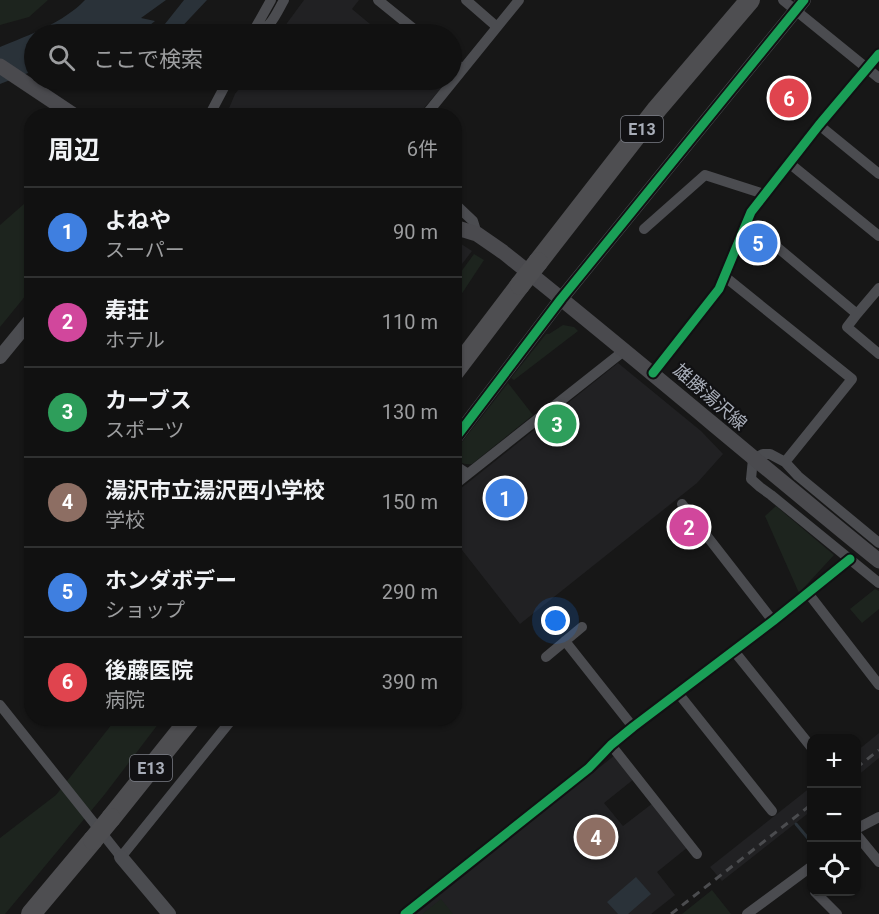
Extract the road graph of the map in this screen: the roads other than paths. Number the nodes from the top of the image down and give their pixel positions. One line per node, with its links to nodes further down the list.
1 (271, 0): 9 (street)
2 (284, 0): 10 (street)
3 (378, 0): 11 (street)
4 (466, 0): 12 (street)
5 (519, 0): 12 (street)
6 (750, 0): 43 (highway, E13, bridge)
7 (783, 0): 8 (street)
8 (800, 5): 15 (street); 37 (street)
9 (258, 24)
10 (270, 24)
11 (408, 24)
12 (497, 27): 16 (street)
13 (879, 54): 15 (street)
14 (0, 66): 18 (main road)
15 (867, 68): 17 (street); 25 (street)
16 (462, 69)
17 (879, 78)
18 (24, 82)
19 (36, 90): 22 (main road)
20 (223, 90): 23 (street)
21 (445, 90): 24 (street)
22 (63, 108)
23 (213, 108)
24 (431, 108)
25 (819, 125): 26 (street); 27 (street)
26 (789, 163): 28 (street); 34 (street)
27 (879, 174)
28 (764, 194): 30 (street); 32 (street)
29 (462, 210): 33 (street)
30 (747, 222): 35 (street); 38 (street)
31 (462, 229): 33 (main road, 雄勝湯沢線)
32 (644, 229)
33 (477, 234): 37 (main road, 雄勝湯沢線)
34 (879, 236)
35 (724, 276): 44 (street); 47 (street)
36 (879, 288): 38 (street)
37 (561, 299): 40 (main road, 雄勝湯沢線); 45 (street)
38 (857, 314): 41 (street)
39 (24, 328): 42 (street)
40 (625, 350): 44 (main road, 雄勝湯沢線); 49 (street)
41 (879, 354)
42 (0, 357)
43 (462, 361)
44 (653, 373): 46 (main road, 雄勝湯沢線)
45 (462, 429)
46 (753, 459): 47 (street); 53 (street); 54 (main road, 雄勝湯沢線)
47 (785, 462): 52 (street)
48 (462, 470): 49 (street)
49 (468, 474): 50 (street)
50 (462, 479)
51 (681, 504): 57 (street)
52 (877, 538)
53 (850, 560): 55 (street); 56 (street)
54 (879, 561)
55 (879, 583)
56 (808, 593): 57 (street); 62 (street)
57 (773, 621): 60 (street)
58 (582, 627): 59 (street)
59 (565, 641): 61 (street); 67 (street)
60 (734, 651): 63 (street); 68 (street)
61 (546, 657)
62 (879, 685)
63 (678, 693): 67 (street); 70 (street)
64 (0, 705): 75 (street)
65 (185, 726): 81 (highway, E13, bridge)
66 (227, 726): 75 (street)
67 (633, 726): 69 (street)
68 (807, 742)
69 (611, 745): 74 (street); 83 (street)
70 (772, 811)
71 (879, 817): 72 (street)
72 (861, 826)
73 (861, 840): 76 (street)
74 (697, 854)
75 (122, 857): 82 (street)
76 (879, 862)
77 (807, 870): 78 (street)
78 (800, 876): 79 (street); 84 (street)
79 (807, 883)
80 (820, 896): 85 (street)
81 (31, 914)
82 (168, 914)
83 (405, 914)
84 (747, 914)
85 (837, 914)

